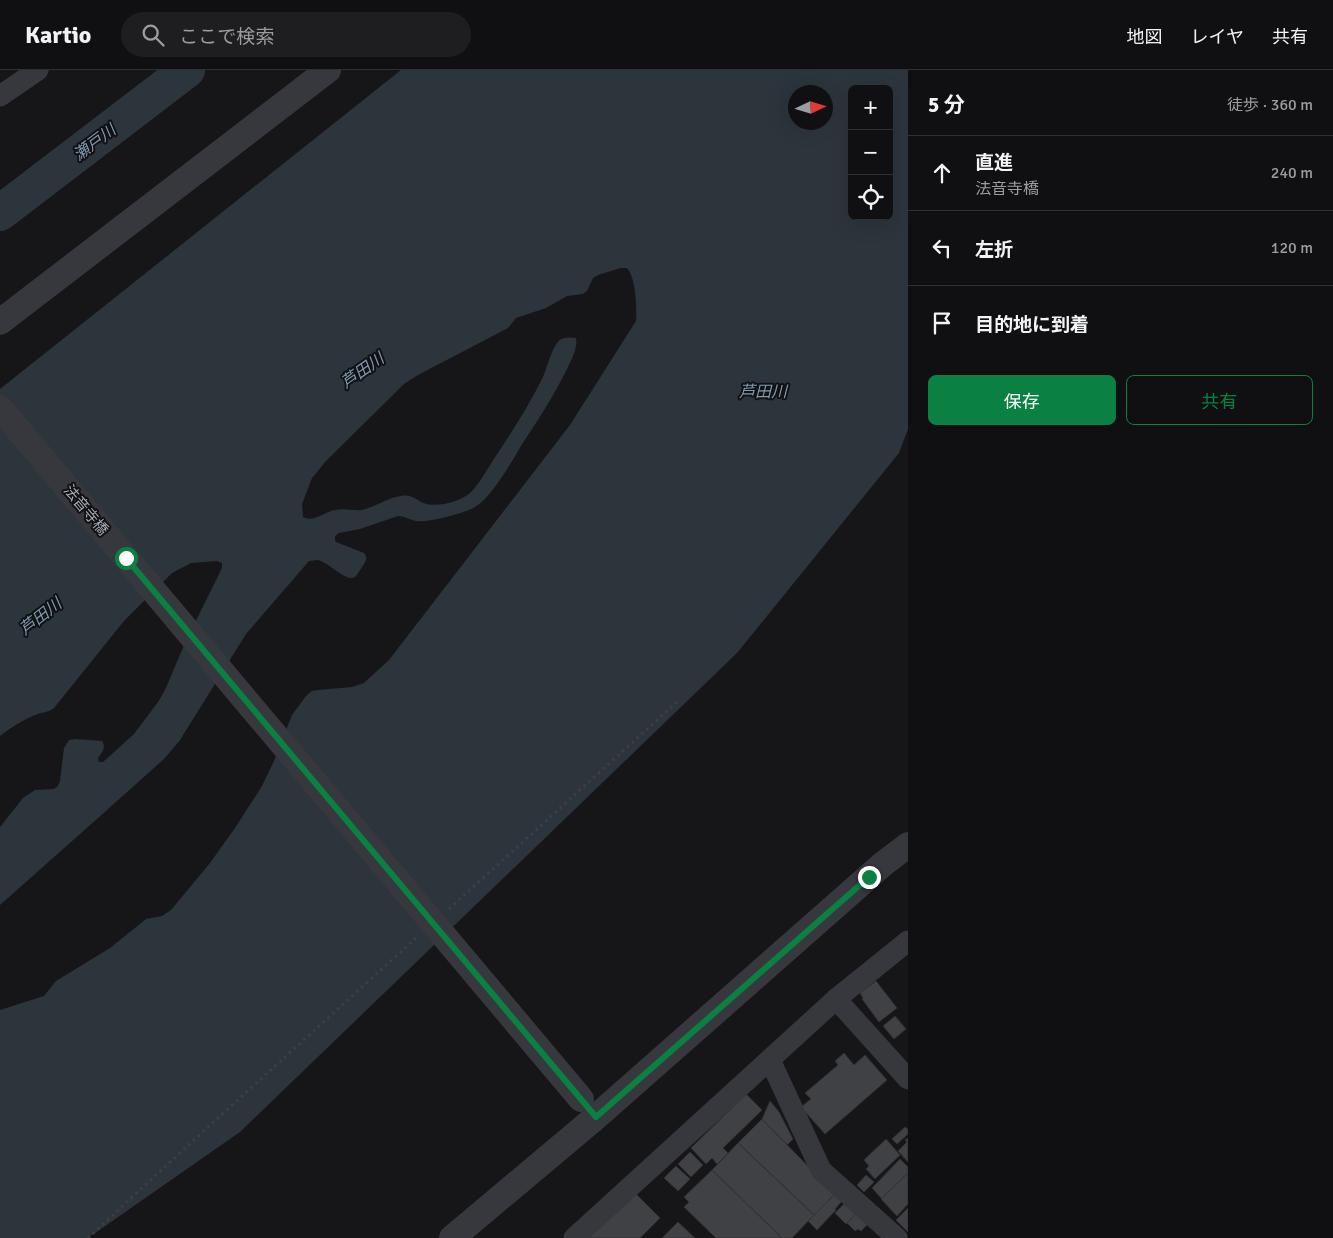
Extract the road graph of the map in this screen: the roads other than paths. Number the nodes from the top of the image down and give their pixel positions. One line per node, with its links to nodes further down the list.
1 (38, 70): 3 (street)
2 (328, 70): 4 (street)
3 (0, 96)
4 (0, 322)
5 (0, 408): 11 (street, 法音寺橋, bridge)
6 (908, 845): 11 (street)
7 (908, 941): 8 (street)
8 (836, 999): 9 (street); 10 (street)
9 (770, 1060): 13 (street); 14 (street)
10 (908, 1079)
11 (589, 1108): 12 (street)
12 (452, 1238)
13 (574, 1238)
14 (897, 1238)

